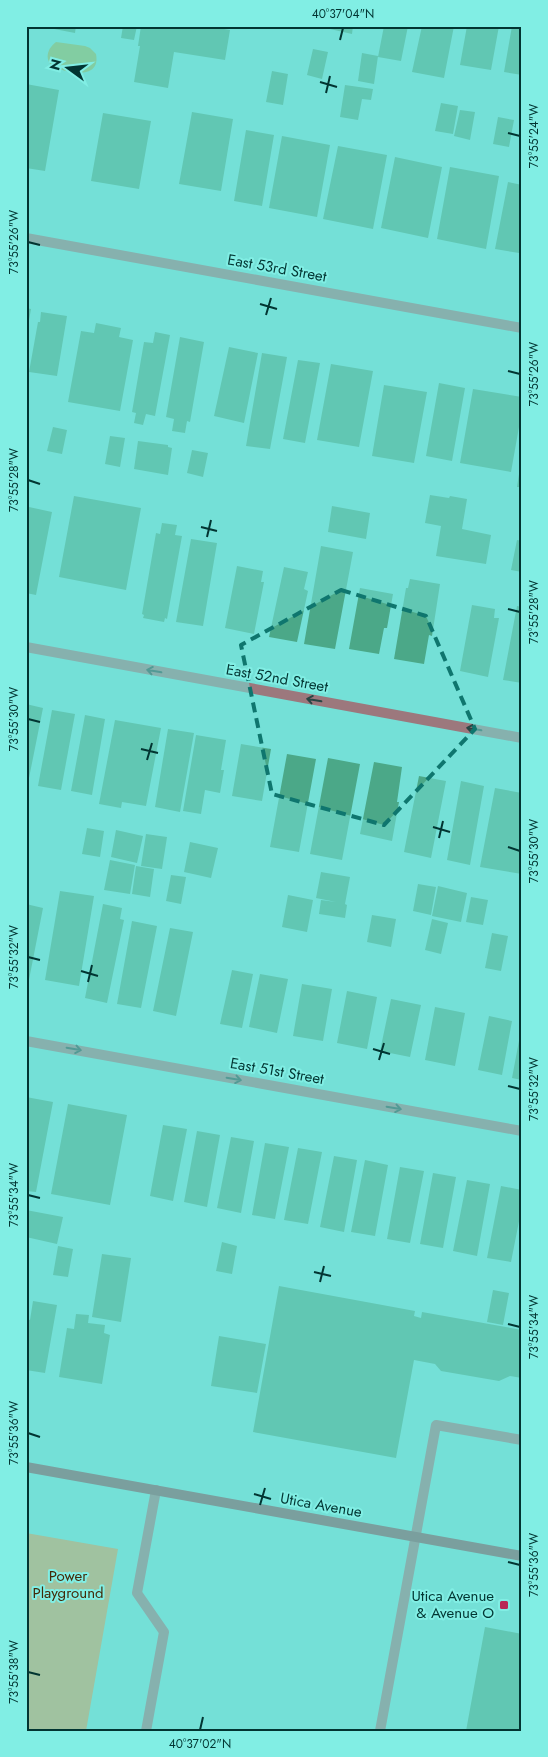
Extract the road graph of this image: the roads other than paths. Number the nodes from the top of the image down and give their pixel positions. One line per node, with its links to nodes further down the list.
1 (26, 238): 2 (street, East 53rd Street)
2 (522, 328)
3 (26, 647): 4 (street, East 52nd Street, one-way to 3)
4 (522, 738)
5 (26, 1041): 6 (street, East 51st Street, one-way to 6)
6 (522, 1131)
7 (522, 1440): 10 (street)
8 (26, 1467): 9 (main road, Utica Avenue)
9 (156, 1490): 10 (main road, Utica Avenue); 12 (street)
10 (416, 1537): 11 (main road, Utica Avenue); 13 (street)
11 (522, 1556)
12 (146, 1731)
13 (380, 1731)

